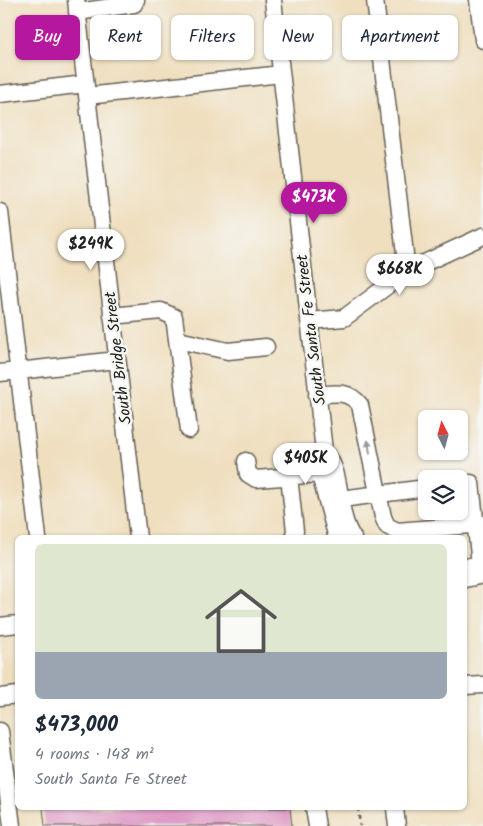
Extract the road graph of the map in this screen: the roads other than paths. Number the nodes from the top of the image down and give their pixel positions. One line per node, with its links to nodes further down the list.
1 (136, 0): 5 (street)
2 (273, 0): 7 (street, South Santa Fe Street)
3 (375, 0): 12 (street)
4 (478, 0): 6 (street)
5 (76, 6): 8 (street, South Bridge Street)
6 (483, 40)
7 (281, 74): 8 (street); 14 (street, South Santa Fe Street)
8 (86, 90): 9 (street); 13 (street, South Bridge Street)
9 (0, 94)
10 (0, 212): 18 (street)
11 (483, 236): 12 (street)
12 (407, 271): 14 (street)
13 (112, 316): 15 (street); 17 (street, South Bridge Street)
14 (309, 321): 20 (street, South Santa Fe Street)
15 (178, 340): 16 (street); 21 (street)
16 (266, 347)
17 (116, 360): 18 (street); 32 (street, South Bridge Street)
18 (20, 371): 19 (street); 31 (street)
19 (0, 373)
20 (317, 395): 22 (street, South Santa Fe Street); 28 (street, one-way to 20)
21 (189, 430)
22 (324, 451): 24 (street, South Santa Fe Street); 29 (street, South Santa Fe Street)
23 (246, 461): 25 (street)
24 (320, 474): 25 (street); 34 (street, South Santa Fe Street)
25 (289, 476): 33 (street)
26 (471, 483): 30 (street)
27 (418, 489): 28 (street)
28 (379, 495): 29 (street); 30 (street)
29 (341, 499): 35 (street, South Santa Fe Street)
30 (479, 524): 36 (street)
31 (38, 535)
32 (138, 535)
33 (294, 535)
34 (335, 535)
35 (352, 535)
36 (478, 567): 37 (street)
37 (467, 577)
38 (15, 624): 39 (street)
39 (0, 626)
40 (483, 685): 41 (street)
41 (467, 686)
42 (15, 695): 43 (street)
43 (0, 697)
44 (0, 731): 45 (street)
45 (12, 782): 48 (street)
46 (314, 810): 49 (street)
47 (394, 810): 50 (street)
48 (12, 826)
49 (317, 826)
50 (397, 826)

